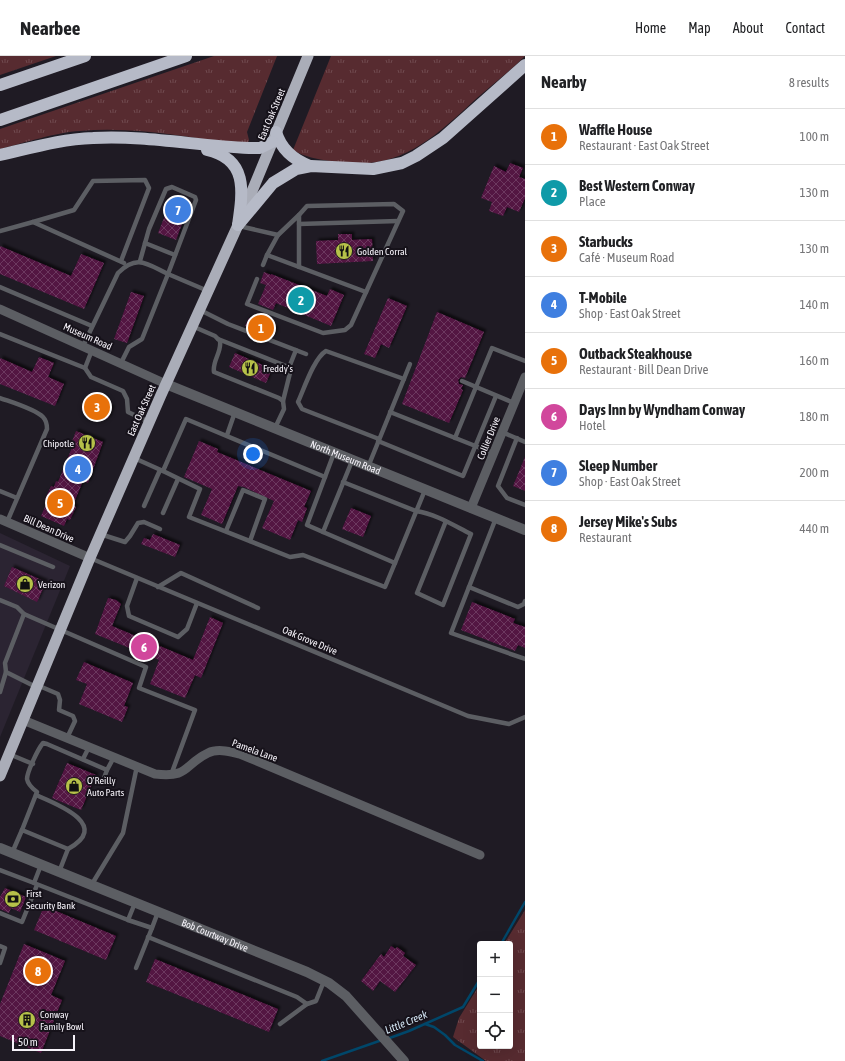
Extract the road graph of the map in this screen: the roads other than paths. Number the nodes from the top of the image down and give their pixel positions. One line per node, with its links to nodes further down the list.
1 (85, 56): 5 (highway)
2 (186, 56): 6 (highway)
3 (308, 56): 7 (highway, East Oak Street)
4 (525, 65): 10 (highway)
5 (0, 85)
6 (0, 120)
7 (274, 137): 8 (highway); 10 (highway); 15 (highway, East Oak Street)
8 (168, 142): 9 (highway); 15 (highway)
9 (0, 155)
10 (311, 166): 15 (highway)
11 (299, 215): 12 (lane); 14 (lane); 17 (lane)
12 (398, 221): 14 (lane); 30 (lane)
13 (33, 222): 16 (lane); 21 (lane); 21 (lane)
14 (299, 224): 25 (lane)
15 (238, 226): 17 (lane); 29 (highway, East Oak Street)
16 (0, 231)
17 (278, 235): 19 (lane)
18 (145, 243): 20 (lane); 20 (lane); 22 (lane)
19 (268, 254): 24 (lane); 25 (lane)
20 (175, 255): 26 (lane)
21 (121, 261): 23 (lane)
22 (140, 261): 23 (lane); 26 (lane)
23 (127, 264): 33 (lane)
24 (263, 265)
25 (300, 267): 30 (lane)
26 (168, 274): 29 (lane); 42 (lane)
27 (257, 279): 30 (lane)
28 (0, 287): 33 (lane)
29 (208, 291): 32 (highway, East Oak Street)
30 (366, 292)
31 (0, 309): 37 (street, Museum Road)
32 (200, 310): 34 (highway, East Oak Street); 39 (lane)
33 (92, 326): 37 (lane)
34 (192, 326): 36 (lane); 49 (highway, East Oak Street)
35 (0, 334): 44 (lane)
36 (218, 339): 45 (lane); 53 (lane)
37 (83, 346): 38 (street, Museum Road)
38 (92, 350): 42 (street, Museum Road); 44 (lane)
39 (296, 350): 40 (lane); 45 (lane)
40 (306, 354)
41 (525, 361): 50 (lane)
42 (121, 363): 49 (street, Museum Road)
43 (410, 364): 47 (lane)
44 (85, 368): 57 (lane)
45 (288, 370): 53 (lane)
46 (525, 377): 54 (street, Collier Drive)
47 (404, 379): 56 (lane); 63 (lane)
48 (462, 382): 50 (lane)
49 (166, 384): 55 (street, North Museum Road); 57 (highway, East Oak Street)
50 (475, 387): 51 (lane); 61 (lane)
51 (496, 396): 54 (lane); 65 (lane)
52 (0, 398): 77 (lane)
53 (281, 400): 58 (lane)
54 (514, 403): 59 (street, Collier Drive)
55 (235, 412): 58 (street, North Museum Road); 60 (lane)
56 (390, 412): 61 (lane); 63 (lane)
57 (149, 422): 68 (highway, East Oak Street)
58 (275, 428): 66 (street, North Museum Road)
59 (502, 432): 62 (lane); 67 (street, Collier Drive)
60 (227, 435): 71 (lane); 72 (lane)
61 (455, 438): 65 (lane)
62 (517, 438): 64 (lane); 78 (lane)
63 (379, 440): 65 (lane); 70 (lane)
64 (525, 442)
65 (475, 446): 67 (lane)
66 (334, 453): 69 (street, North Museum Road); 72 (lane)
67 (493, 453): 80 (street, Collier Drive)
68 (133, 458): 71 (lane); 90 (highway, East Oak Street)
69 (352, 461): 70 (street, North Museum Road); 74 (lane)
70 (368, 467): 75 (street, North Museum Road)
71 (161, 471): 73 (lane); 79 (lane)
72 (325, 477): 89 (lane)
73 (178, 479): 82 (lane); 88 (lane)
74 (343, 482): 81 (lane); 89 (lane)
75 (425, 490): 80 (street, North Museum Road); 81 (lane)
76 (0, 491): 77 (lane)
77 (17, 498): 84 (lane)
78 (525, 505)
79 (144, 506)
80 (471, 508): 83 (street, North Museum Road)
81 (416, 511): 85 (lane); 94 (lane)
82 (164, 513)
83 (496, 518): 87 (street, North Museum Road); 98 (lane)
84 (4, 520): 93 (street, Bill Dean Drive)
85 (446, 521): 85 (lane)
86 (160, 529): 90 (lane)
87 (525, 530)
88 (226, 531): 91 (lane); 91 (lane)
89 (323, 532): 94 (lane)
90 (100, 534): 93 (highway, East Oak Street)
91 (250, 541): 94 (lane)
92 (0, 545): 95 (lane)
93 (90, 558): 96 (lane, Oak Grove Drive); 104 (highway, East Oak Street)
94 (395, 563)
95 (53, 567)
96 (137, 578): 97 (lane, Oak Grove Drive); 101 (lane)
97 (158, 587): 101 (lane, Oak Grove Drive); 102 (lane)
98 (469, 587): 100 (lane); 105 (lane)
99 (0, 600): 103 (lane)
100 (525, 601)
101 (197, 603): 109 (lane, Oak Grove Drive)
102 (258, 608)
103 (24, 614): 104 (lane); 106 (lane)
104 (60, 631): 107 (highway, East Oak Street); 120 (lane)
105 (525, 659)
106 (6, 672): 107 (lane); 108 (lane)
107 (37, 686): 110 (highway, East Oak Street); 111 (lane)
108 (0, 689)
109 (525, 717)
110 (23, 720): 111 (street); 113 (highway, East Oak Street)
111 (68, 738): 112 (street)
112 (89, 747): 114 (street); 115 (lane)
113 (9, 754): 116 (lane); 119 (highway, East Oak Street)
114 (114, 757): 117 (street); 118 (lane)
115 (83, 759): 116 (lane); 118 (lane)
116 (33, 764): 122 (lane)
117 (137, 766): 120 (street); 131 (lane)
118 (107, 770): 121 (lane)
119 (0, 776)
120 (171, 776): 126 (street, Pamela Lane)
121 (104, 778)
122 (36, 795): 123 (lane); 124 (lane)
123 (22, 830): 124 (lane); 125 (lane)
124 (68, 849): 129 (lane)
125 (4, 851): 127 (street, Bob Courtway Drive)
126 (480, 855)
127 (41, 865): 129 (street, Bob Courtway Drive); 130 (lane)
128 (0, 870): 130 (lane)
129 (59, 872): 131 (street, Bob Courtway Drive)
130 (36, 884): 134 (lane); 135 (lane)
131 (92, 885): 132 (street, Bob Courtway Drive)
132 (135, 903): 133 (street, Bob Courtway Drive); 135 (lane)
133 (158, 912): 136 (lane); 141 (street, Bob Courtway Drive)
134 (0, 913)
135 (128, 920): 136 (lane)
136 (152, 928): 137 (lane)
137 (148, 937): 140 (lane); 142 (lane)
138 (0, 946): 139 (lane)
139 (0, 963)
140 (136, 968)
141 (324, 981): 142 (lane); 144 (street, Bob Courtway Drive)
142 (307, 1004): 143 (lane)
143 (280, 1024)
144 (403, 1059)

